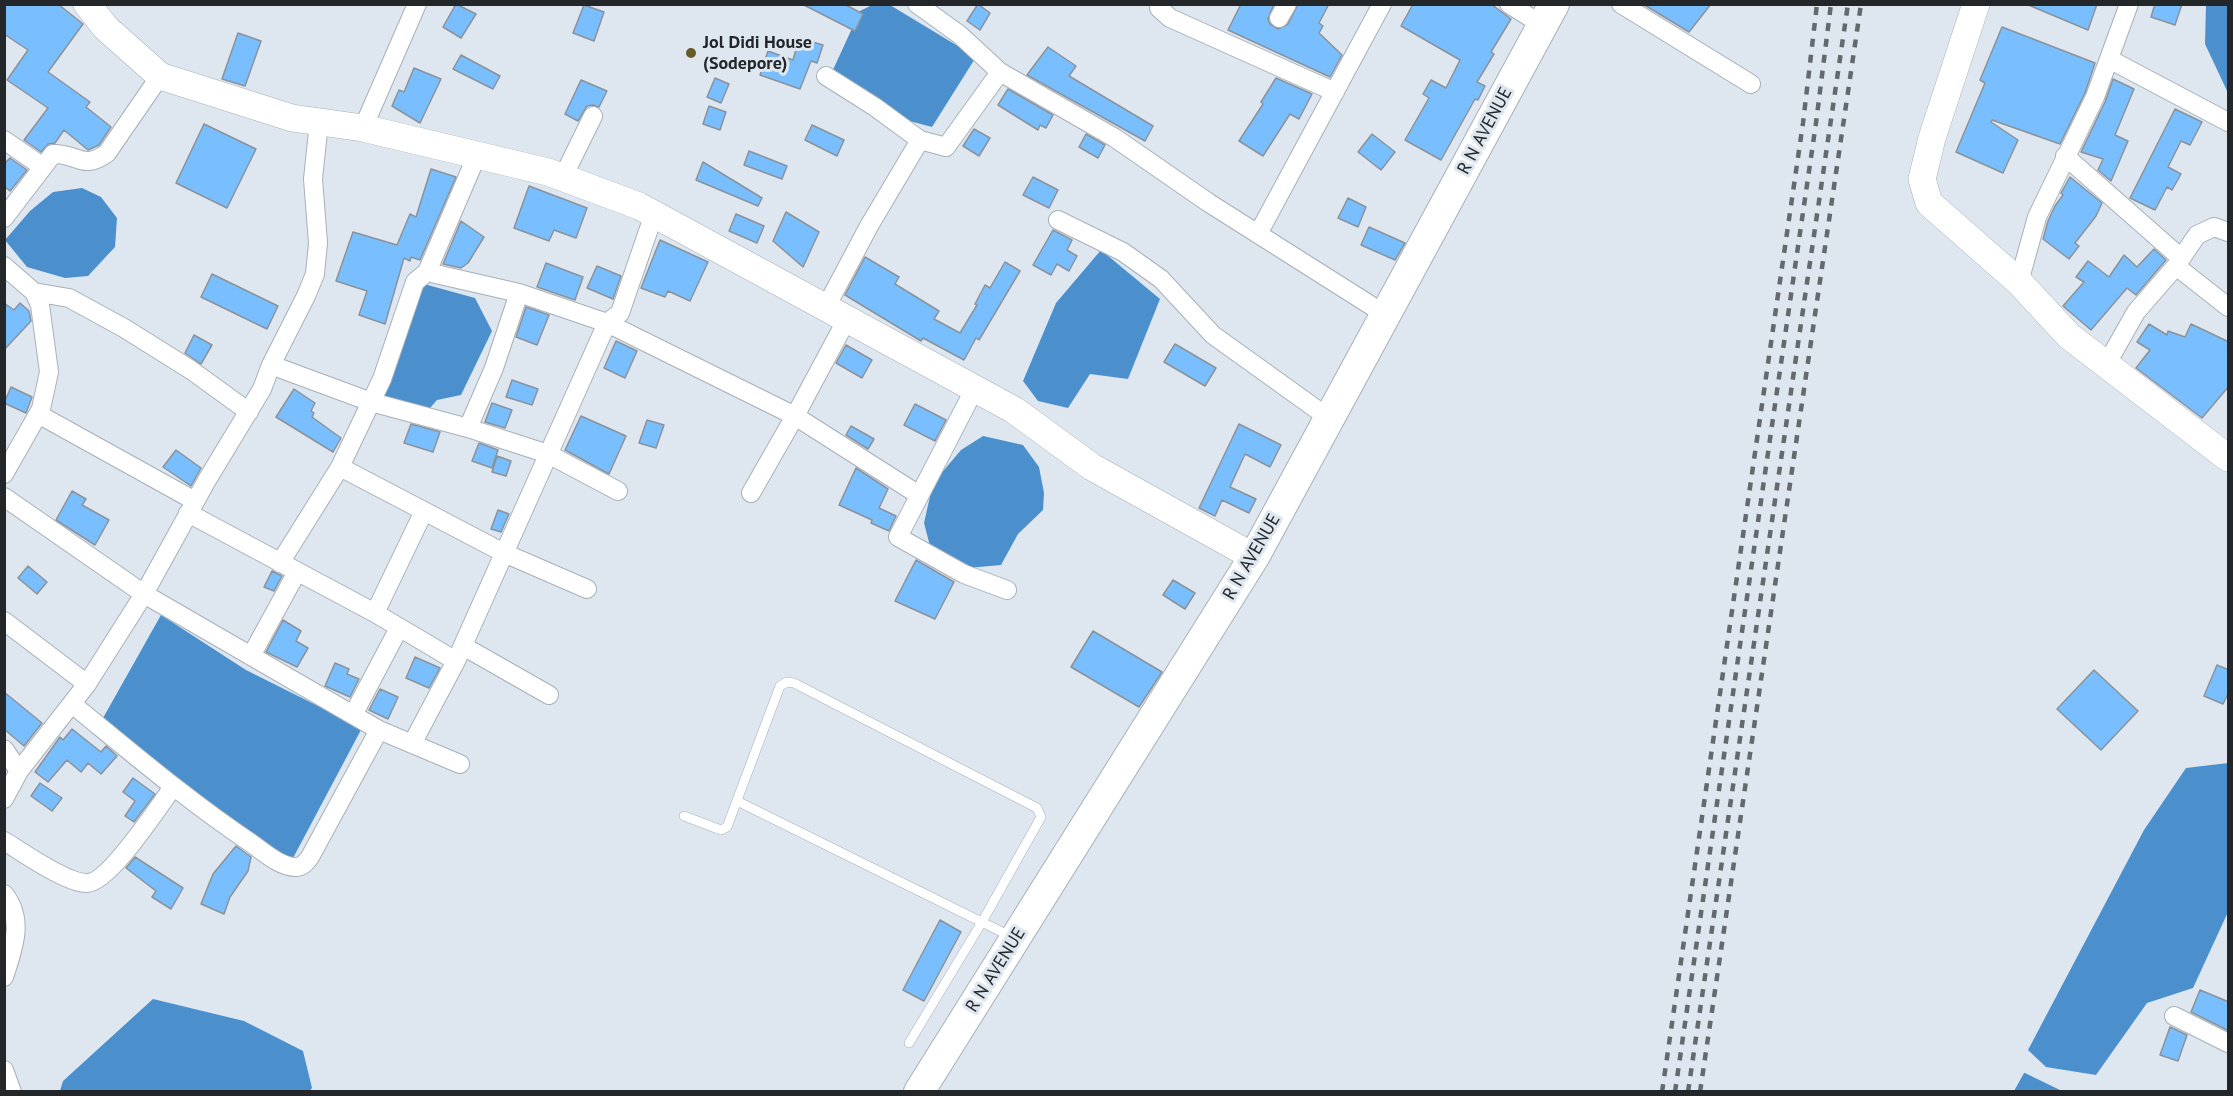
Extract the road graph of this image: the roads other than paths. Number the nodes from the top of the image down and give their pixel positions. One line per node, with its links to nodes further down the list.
1 (87, 4): 13 (street)
2 (417, 4): 20 (street)
3 (917, 4): 12 (street)
4 (1159, 4): 16 (street)
5 (1382, 4): 16 (street)
6 (1509, 4): 10 (street)
7 (1621, 4): 15 (street)
8 (2129, 4): 11 (street)
9 (1970, 8): 35 (street)
10 (1548, 15): 40 (main road, R N AVENUE)
11 (2109, 59): 19 (street); 24 (street)
12 (1000, 72): 22 (street); 31 (street)
13 (160, 76): 18 (street); 25 (street)
14 (826, 76): 22 (street)
15 (1751, 84)
16 (1335, 92): 31 (street)
17 (593, 116): 26 (street)
18 (319, 122): 20 (street); 42 (street)
19 (2229, 122)
20 (363, 128): 23 (street)
21 (4, 140): 25 (street)
22 (920, 140): 39 (street)
23 (477, 155): 26 (street); 34 (street)
24 (2066, 156): 32 (street); 35 (street)
25 (43, 167): 28 (street)
26 (563, 177): 27 (street)
27 (654, 214): 39 (street); 41 (street)
28 (4, 218)
29 (1058, 220): 49 (street)
30 (2229, 232): 32 (street)
31 (1258, 234): 40 (street)
32 (2179, 262): 38 (street); 43 (street)
33 (4, 266): 36 (street)
34 (427, 272): 37 (street); 45 (street)
35 (2019, 282): 43 (street)
36 (34, 292): 46 (street); 47 (street)
37 (519, 293): 41 (street); 50 (street)
38 (2229, 307)
39 (836, 313): 44 (street); 48 (street)
40 (1386, 315): 49 (main road, R N AVENUE)
41 (607, 323): 48 (street); 51 (street)
42 (271, 365): 45 (street); 46 (street)
43 (2106, 365): 52 (street)
44 (975, 388): 57 (street); 62 (street)
45 (371, 402): 50 (street); 53 (street)
46 (249, 412): 59 (street)
47 (38, 414): 54 (street); 59 (street)
48 (795, 416): 56 (street); 57 (street)
49 (1330, 419): 62 (main road, R N AVENUE)
50 (468, 428): 51 (street)
51 (548, 454): 55 (street); 61 (street)
52 (2229, 458)
53 (340, 467): 60 (street); 63 (street)
54 (4, 474)
55 (618, 491)
56 (751, 493)
57 (919, 495): 66 (street)
58 (4, 497): 67 (street)
59 (192, 507): 63 (street); 67 (street)
60 (424, 510): 61 (street); 68 (street)
61 (504, 553): 65 (street); 71 (street)
62 (1254, 557): 89 (main road, R N AVENUE)
63 (280, 563): 64 (street)
64 (297, 572): 68 (street); 72 (street)
65 (587, 589)
66 (1007, 590)
67 (144, 594): 72 (street); 73 (street)
68 (375, 613): 70 (street)
69 (4, 621): 73 (street)
70 (399, 628): 71 (street); 76 (street)
71 (460, 654): 74 (street); 78 (street)
72 (251, 656): 76 (street)
73 (87, 684): 75 (street)
74 (549, 695)
75 (72, 704): 81 (street); 82 (street)
76 (353, 715): 77 (street)
77 (379, 730): 78 (street); 82 (street)
78 (412, 744): 80 (street)
79 (4, 749): 81 (street)
80 (460, 764)
81 (19, 771): 83 (street)
82 (173, 787): 86 (street)
83 (4, 799)
84 (737, 801): 85 (lane); 88 (lane); 88 (lane)
85 (684, 816)
86 (4, 841)
87 (4, 894): 90 (street)
88 (982, 922): 89 (lane); 92 (lane)
89 (1015, 939): 96 (main road, R N AVENUE)
90 (4, 977)
91 (2174, 1016): 93 (street)
92 (909, 1043)
93 (2229, 1043)
94 (4, 1070): 95 (street)
95 (12, 1092)
96 (920, 1092)

